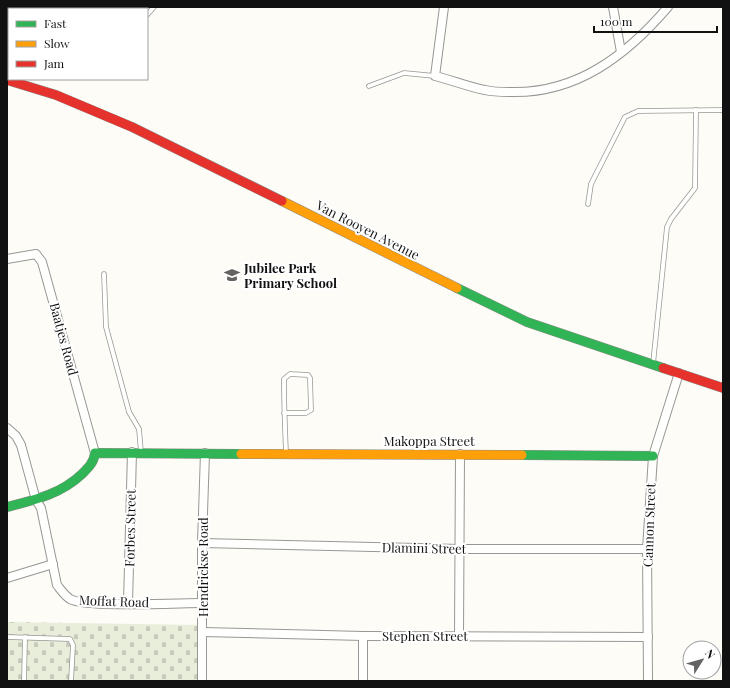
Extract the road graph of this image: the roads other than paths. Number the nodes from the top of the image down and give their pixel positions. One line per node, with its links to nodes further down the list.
1 (444, 7): 5 (street)
2 (612, 7): 4 (street)
3 (668, 7): 4 (street)
4 (621, 52): 5 (street)
5 (435, 76): 7 (lane)
6 (10, 80): 13 (street, Van Rooyen Avenue)
7 (368, 86)
8 (696, 110): 9 (lane); 10 (lane); 13 (lane)
9 (723, 110)
10 (588, 204)
11 (7, 259): 19 (street, Baatjes Road)
12 (104, 274): 18 (lane)
13 (653, 364): 14 (street, Van Rooyen Avenue)
14 (679, 373): 15 (street, Van Rooyen Avenue); 23 (street, Cannon Street)
15 (723, 388)
16 (284, 413): 16 (lane); 21 (lane)
17 (7, 429): 24 (street, Moffat Road)
18 (136, 452): 19 (street, Makoppa Street); 20 (street, Makoppa Street); 31 (street, Forbes Street)
19 (95, 453): 24 (street)
20 (205, 453): 21 (street, Makoppa Street); 26 (street, Hendrickse Road)
21 (286, 453): 22 (street, Makoppa Street)
22 (460, 454): 23 (street, Makoppa Street); 27 (street)
23 (653, 456): 28 (street, Cannon Street)
24 (36, 500): 25 (street); 29 (street, Moffat Road)
25 (7, 507)
26 (202, 543): 27 (street, Dlamini Street); 32 (street, Hendrickse Road)
27 (460, 549): 28 (street, Dlamini Street); 35 (street)
28 (647, 549): 38 (street, Cannon Street)
29 (53, 564): 30 (street); 31 (street, Moffat Road)
30 (7, 578)
31 (128, 603): 32 (street, Moffat Road)
32 (202, 603): 33 (street, Hendrickse Road)
33 (202, 632): 34 (street, Stephen Street); 41 (street, Hendrickse Road)
34 (363, 636): 35 (street, Stephen Street); 42 (street)
35 (459, 636): 38 (street, Stephen Street)
36 (7, 637): 37 (lane)
37 (25, 637): 39 (lane); 40 (lane)
38 (648, 637): 43 (street, Cannon Street)
39 (24, 681)
40 (72, 681)
41 (202, 681)
42 (363, 681)
43 (648, 681)

